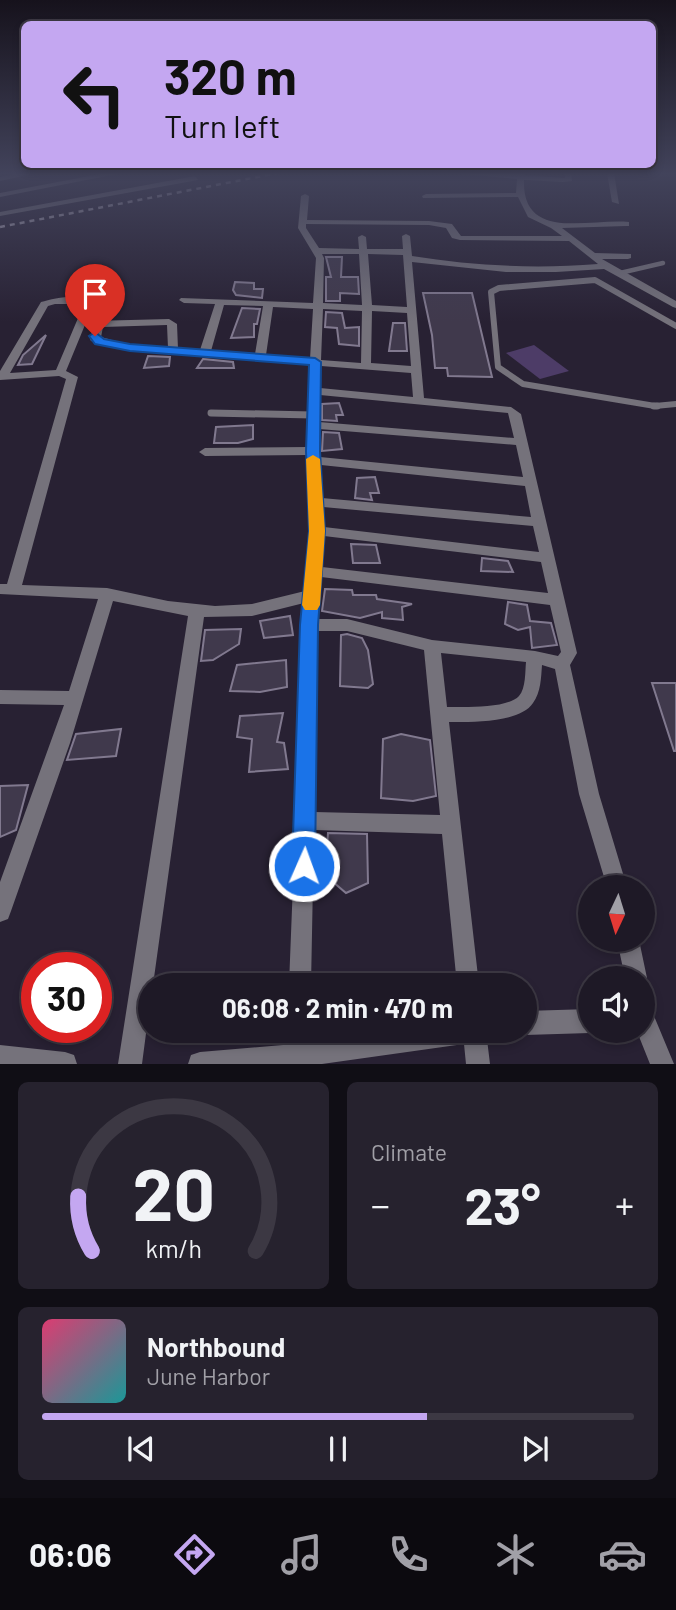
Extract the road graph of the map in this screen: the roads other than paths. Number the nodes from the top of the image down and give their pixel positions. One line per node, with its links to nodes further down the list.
1 (301, 222): 9 (street)
2 (385, 223): 8 (street)
3 (547, 223): 5 (street)
4 (626, 224): 5 (street)
5 (554, 226): 8 (street)
6 (406, 236): 11 (street)
7 (362, 237): 10 (street)
8 (569, 239): 12 (street)
9 (317, 251): 10 (street); 21 (street)
10 (362, 251): 11 (street); 22 (street)
11 (407, 255): 15 (street); 23 (street)
12 (592, 256): 13 (street); 15 (street)
13 (628, 256)
14 (663, 263): 16 (lane)
15 (606, 266): 16 (street)
16 (620, 273): 20 (street)
17 (184, 300): 18 (street)
18 (220, 302): 19 (street); 28 (street)
19 (268, 304): 21 (street); 29 (street)
20 (676, 305)
21 (316, 307): 22 (street); 30 (street)
22 (367, 309): 23 (street); 31 (street)
23 (412, 310): 32 (street)
24 (99, 324): 25 (street); 27 (street); 27 (street)
25 (80, 325): 33 (street); 34 (street)
26 (676, 326): 37 (lane)
27 (173, 349): 28 (street)
28 (205, 352): 29 (street)
29 (260, 357): 30 (street)
30 (315, 362): 31 (street); 35 (street)
31 (366, 366): 32 (street)
32 (415, 370): 36 (street)
33 (60, 373): 34 (street); 49 (street)
34 (1, 377)
35 (314, 391): 36 (street); 39 (street)
36 (419, 401): 40 (street)
37 (676, 404)
38 (211, 413): 39 (lane)
39 (313, 420): 40 (street); 42 (street)
40 (520, 442): 43 (street)
41 (205, 452): 42 (street)
42 (313, 456): 43 (street); 44 (street)
43 (530, 482): 45 (street)
44 (315, 502): 45 (street); 46 (street)
45 (538, 522): 47 (street)
46 (317, 531): 47 (street); 48 (street)
47 (546, 558): 52 (street)
48 (315, 571): 51 (street); 52 (street)
49 (7, 590): 50 (street)
50 (107, 594): 53 (street); 58 (street)
51 (312, 595): 53 (street); 54 (street)
52 (557, 600): 57 (street)
53 (197, 610): 75 (street)
54 (309, 625): 55 (street); 61 (street)
55 (432, 646): 56 (street); 60 (street)
56 (535, 657): 57 (street); 60 (street)
57 (562, 664): 63 (street)
58 (75, 698): 59 (street); 64 (street)
59 (2, 702)
60 (438, 715): 62 (street)
61 (305, 821): 62 (street); 65 (street)
62 (450, 825): 66 (street)
63 (613, 875)
64 (0, 911)
65 (300, 973)
66 (467, 973)
67 (578, 1021): 68 (street)
68 (537, 1023)
69 (398, 1043): 73 (street)
70 (474, 1043): 77 (street)
71 (653, 1043): 78 (street)
72 (0, 1057): 74 (street)
73 (293, 1060): 76 (street)
74 (65, 1064)
75 (130, 1064)
76 (200, 1064)
77 (478, 1064)
78 (662, 1064)

